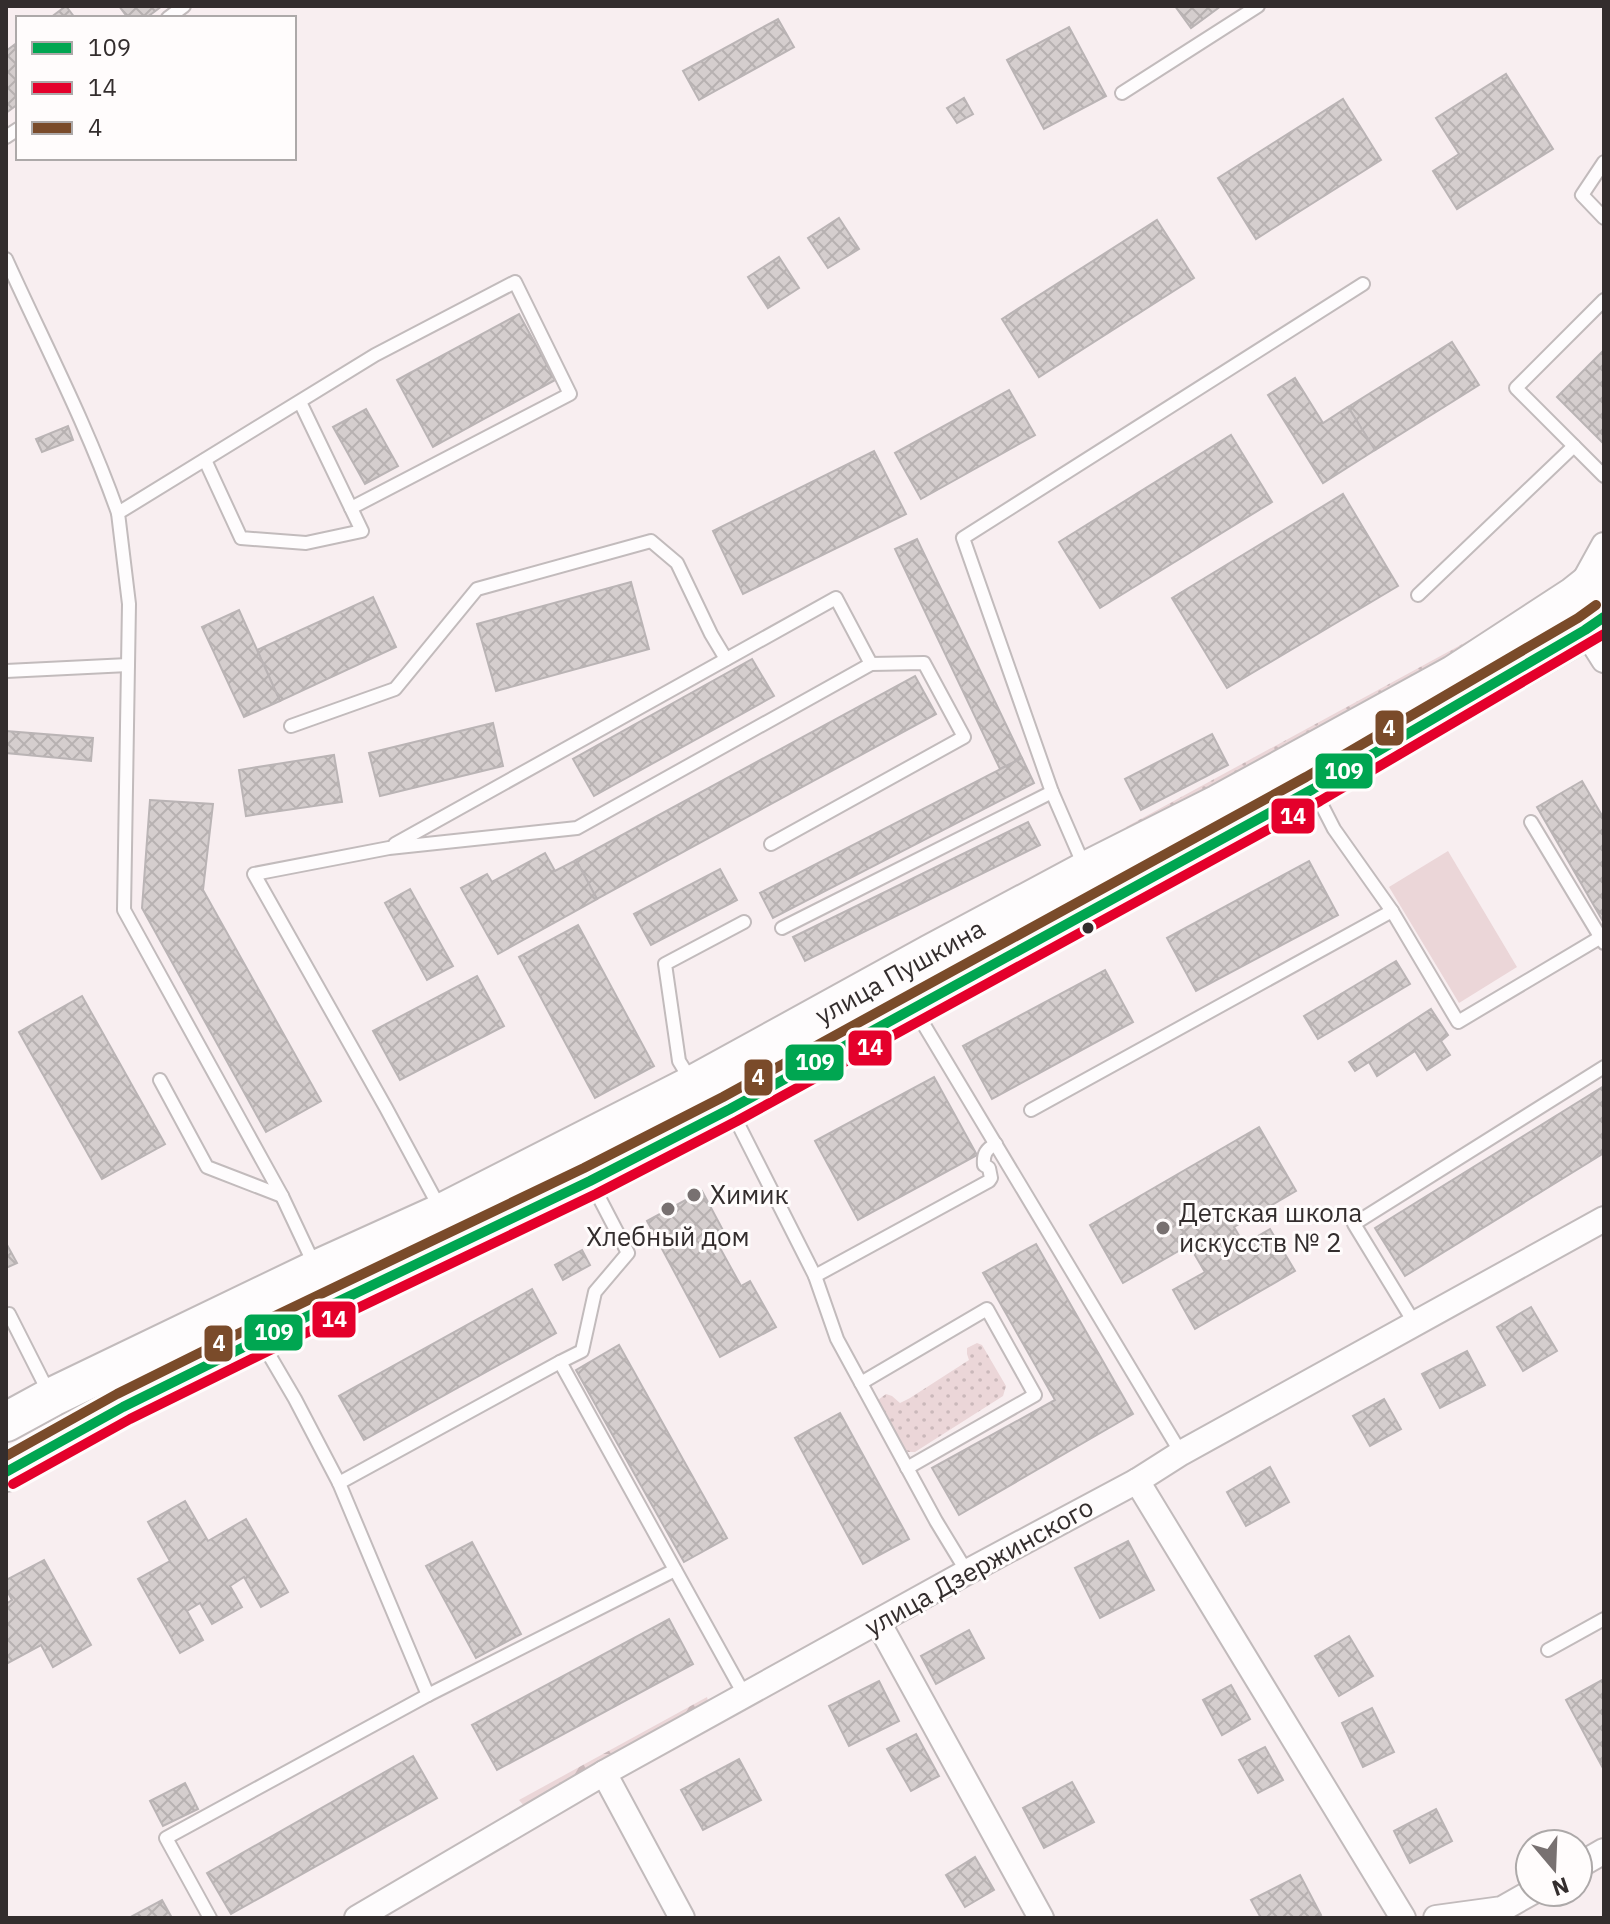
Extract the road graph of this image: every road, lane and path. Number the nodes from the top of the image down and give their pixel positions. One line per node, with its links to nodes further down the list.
1 (1258, 6): 2 (lane)
2 (1122, 93)
3 (1604, 162): 4 (lane)
4 (1604, 218)
5 (6, 259): 13 (lane)
6 (1363, 284): 23 (lane)
7 (1604, 300): 9 (lane)
8 (300, 402): 10 (lane); 12 (lane); 12 (lane)
9 (1574, 446): 11 (lane); 15 (lane)
10 (205, 460): 12 (lane); 13 (lane)
11 (1604, 476)
12 (351, 508)
13 (118, 513): 19 (lane)
14 (1604, 545): 16 (street)
15 (1418, 595)
16 (1594, 615): 22 (main road, улица Пушкина); 27 (main road, улица Пушкина)
17 (726, 659): 18 (lane); 21 (lane); 26 (lane)
18 (871, 664): 25 (lane); 26 (lane)
19 (128, 665): 20 (lane); 40 (lane)
20 (6, 671)
21 (291, 726)
22 (1313, 789): 28 (lane); 32 (main road, улица Пушкина)
23 (1052, 792): 27 (lane); 30 (lane)
24 (1531, 822): 31 (lane)
25 (771, 844)
26 (389, 848): 41 (lane)
27 (1086, 871): 35 (main road, улица Пушкина)
28 (1392, 911): 31 (lane); 37 (lane)
29 (744, 922): 35 (lane)
30 (782, 928)
31 (1602, 940)
32 (914, 1007): 36 (main road, улица Пушкина); 38 (lane)
33 (1604, 1067): 47 (lane)
34 (160, 1080): 40 (lane)
35 (693, 1085): 41 (main road, улица Пушкина)
36 (730, 1109): 39 (main road, улица Пушкина); 44 (lane)
37 (1031, 1110)
38 (996, 1144): 44 (lane); 53 (lane)
39 (590, 1181): 45 (main road, улица Пушкина); 49 (lane)
40 (282, 1196): 43 (lane)
41 (442, 1213): 43 (main road, улица Пушкина)
42 (1604, 1219): 47 (street, улица Дзержинского)
43 (316, 1270): 45 (lane); 51 (main road, улица Пушкина)
44 (815, 1276): 50 (lane)
45 (333, 1303): 48 (main road, улица Пушкина)
46 (6, 1315): 51 (lane)
47 (1415, 1324): 53 (street, улица Дзержинского)
48 (260, 1339): 55 (main road, улица Пушкина); 57 (lane)
49 (560, 1362): 57 (lane); 58 (lane)
50 (861, 1383): 54 (lane); 54 (lane)
51 (52, 1397): 52 (main road, улица Пушкина)
52 (6, 1422)
53 (1181, 1453): 56 (street, улица Дзержинского)
54 (907, 1468): 59 (lane)
55 (6, 1472)
56 (1137, 1481): 59 (street, улица Дзержинского); 71 (street)
57 (339, 1483): 63 (lane)
58 (675, 1570): 63 (lane); 64 (lane)
59 (967, 1572): 61 (street, улица Дзержинского)
60 (1604, 1619): 62 (lane)
61 (878, 1622): 64 (street, улица Дзержинского); 70 (street)
62 (1548, 1650)
63 (428, 1695): 67 (lane)
64 (745, 1696): 65 (street, улица Дзержинского)
65 (604, 1773): 68 (street, улица Дзержинского); 69 (street)
66 (1505, 1913): 72 (street)
67 (210, 1918)
68 (357, 1918)
69 (682, 1918)
70 (1041, 1918)
71 (1403, 1918)
72 (1436, 1918)

